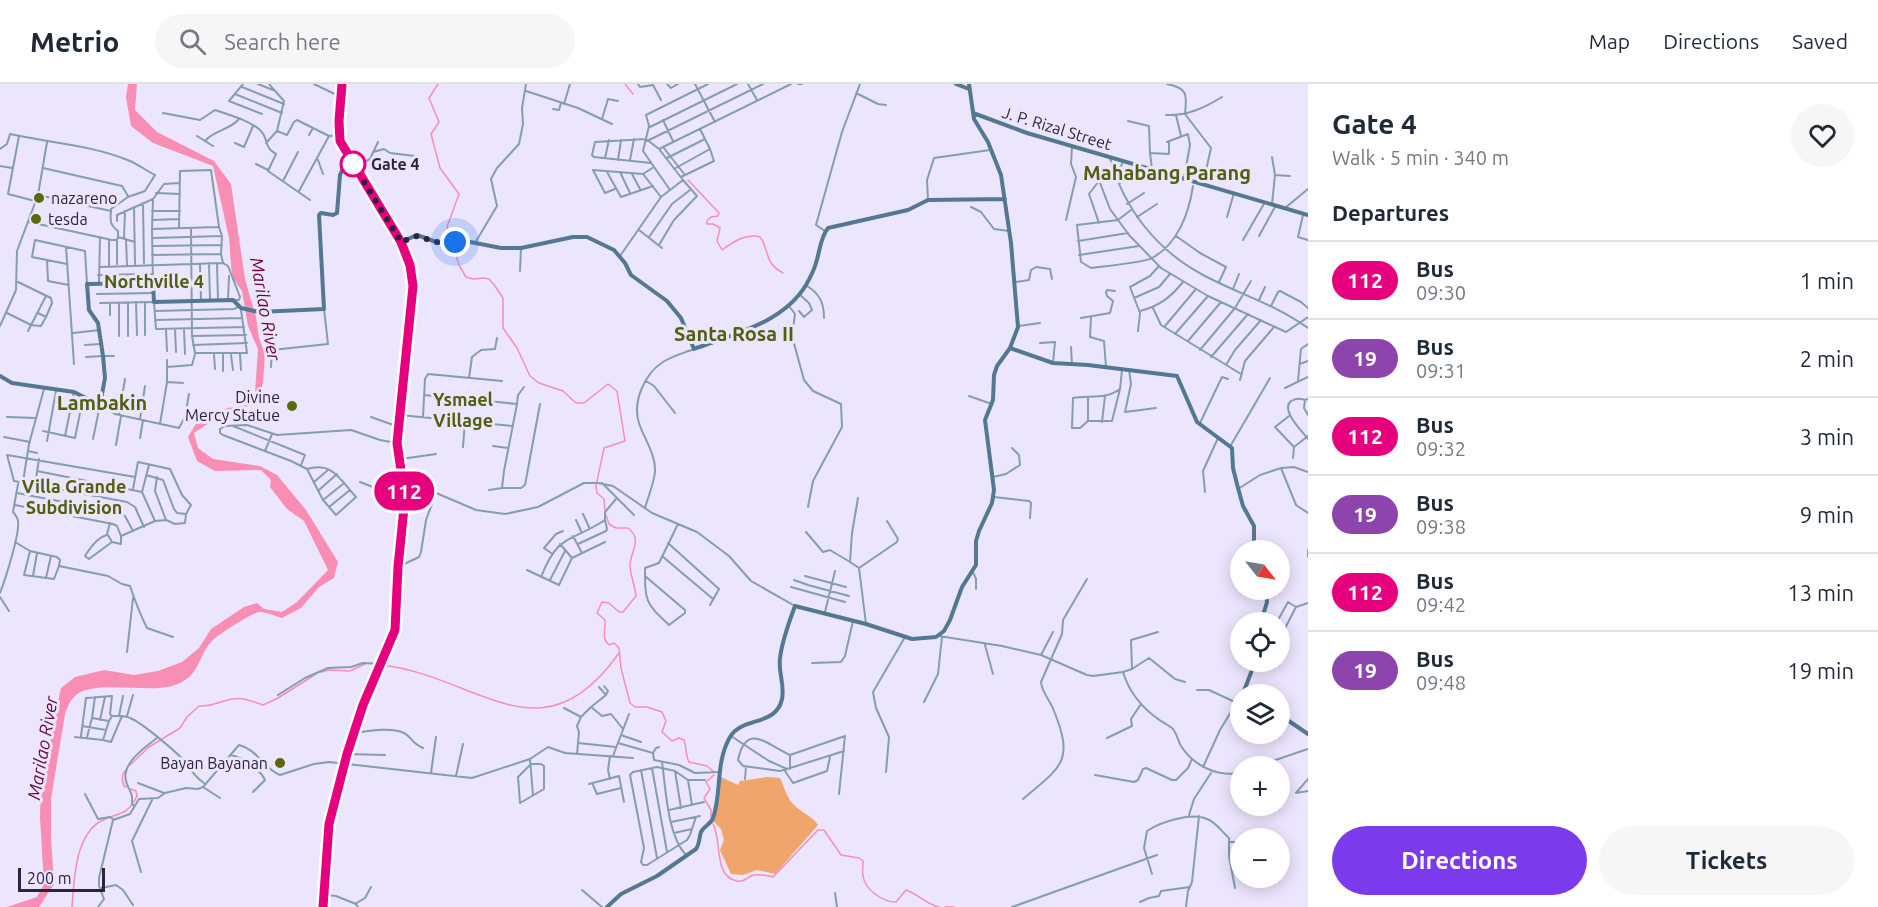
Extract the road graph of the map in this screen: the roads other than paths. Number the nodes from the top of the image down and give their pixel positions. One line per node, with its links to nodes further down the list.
1 (258, 84): 23 (street)
2 (269, 84): 23 (street)
3 (314, 84): 28 (street)
4 (342, 84): 28 (street)
5 (526, 84): 24 (street)
6 (570, 84): 33 (street)
7 (638, 84): 31 (street)
8 (667, 84): 9 (street)
9 (678, 84)
10 (695, 84): 21 (street)
11 (708, 84): 21 (street)
12 (737, 84): 29 (street)
13 (748, 84): 22 (street)
14 (763, 84): 22 (street)
15 (791, 84): 32 (street)
16 (860, 84): 25 (street)
17 (956, 84): 20 (street)
18 (1167, 84): 42 (street)
19 (242, 85): 26 (street); 34 (street)
20 (969, 86): 40 (street)
21 (698, 89): 29 (street); 52 (street)
22 (751, 90): 32 (street); 37 (street)
23 (276, 91): 34 (street)
24 (526, 91): 33 (street); 193 (street)
25 (856, 93): 35 (street); 175 (street)
26 (235, 94): 39 (street); 41 (street)
27 (1222, 96): 42 (street)
28 (341, 97): 58 (street)
29 (704, 99): 37 (street); 47 (street)
30 (618, 100): 45 (street)
31 (661, 100)
32 (757, 101): 49 (street)
33 (563, 103): 36 (street); 45 (street)
34 (284, 104): 39 (street)
35 (886, 105)
36 (553, 109)
37 (709, 110): 49 (street); 55 (street)
38 (163, 112): 46 (street)
39 (282, 113): 56 (street)
40 (973, 113): 74 (street, J. P. Rizal Street); 80 (street)
41 (262, 114)
42 (1185, 114): 44 (street); 125 (street)
43 (1166, 115): 44 (street)
44 (1176, 116): 62 (street)
45 (602, 119): 50 (street)
46 (239, 120): 51 (street); 65 (street)
47 (663, 120): 52 (street); 55 (street)
48 (1128, 121): 83 (street)
49 (715, 122): 54 (street)
50 (612, 124)
51 (253, 126): 72 (street); 73 (street)
52 (649, 127): 68 (street)
53 (313, 128): 56 (street); 57 (street); 61 (street)
54 (700, 129): 64 (street); 69 (street)
55 (668, 130): 68 (street); 69 (street)
56 (277, 132): 73 (street)
57 (309, 135)
58 (339, 135): 61 (street); 84 (street)
59 (19, 136): 70 (street); 77 (street); 101 (street)
60 (197, 136): 65 (street)
61 (328, 136): 88 (street)
62 (1181, 136): 83 (street); 119 (street)
63 (634, 139): 67 (street); 68 (street); 92 (street)
64 (705, 139): 79 (street); 87 (street)
65 (206, 140): 75 (street)
66 (609, 140): 67 (street); 90 (street); 90 (street)
67 (621, 140): 91 (street)
68 (647, 140): 78 (street); 94 (street)
69 (674, 141): 76 (street)
70 (48, 142): 102 (street); 140 (street)
71 (378, 142): 82 (street)
72 (235, 143)
73 (266, 143): 105 (street)
74 (1073, 145): 86 (street, J. P. Rizal Street); 165 (street)
75 (213, 146)
76 (663, 147): 78 (street); 87 (street)
77 (0, 149)
78 (659, 149): 87 (street)
79 (710, 149): 103 (street); 114 (street)
80 (992, 150): 143 (street); 145 (street)
81 (298, 152): 122 (street)
82 (373, 152): 85 (street); 98 (street)
83 (1150, 153): 104 (street)
84 (348, 156): 98 (street); 273 (street)
85 (415, 156)
86 (1109, 156): 93 (street, J. P. Rizal Street); 96 (street)
87 (668, 157): 103 (street)
88 (318, 158): 110 (street); 133 (street)
89 (1272, 158): 115 (street)
90 (604, 159): 91 (street)
91 (618, 160): 92 (street)
92 (630, 161): 94 (street)
93 (1124, 161): 100 (street); 104 (street, J. P. Rizal Street)
94 (651, 163): 99 (street)
95 (256, 164): 105 (street)
96 (1112, 164): 100 (street); 116 (street)
97 (0, 166): 101 (street)
98 (355, 167): 192 (street)
99 (654, 167): 112 (street); 132 (street)
100 (1120, 167): 116 (street)
101 (12, 168): 146 (street)
102 (43, 168): 139 (street); 140 (street)
103 (676, 168): 114 (street); 120 (street)
104 (1152, 169): 119 (street, J. P. Rizal Street)
105 (267, 170): 122 (street)
106 (589, 170): 107 (street)
107 (593, 170): 108 (street); 128 (street)
108 (606, 171): 109 (street); 128 (street)
109 (620, 172): 111 (street); 135 (street)
110 (322, 174)
111 (632, 174): 112 (street); 129 (street)
112 (643, 174): 126 (street)
113 (1097, 174): 121 (street)
114 (685, 175): 120 (street)
115 (1275, 175): 117 (street); 151 (street)
116 (1116, 176): 124 (street)
117 (1290, 176)
118 (1133, 178): 124 (street)
119 (1184, 178): 125 (street, J. P. Rizal Street)
120 (682, 179): 130 (street); 132 (street)
121 (1099, 181): 166 (street); 169 (street)
122 (282, 182): 133 (street)
123 (180, 183): 134 (street); 138 (street); 170 (street)
124 (1119, 183): 149 (street)
125 (1203, 184): 137 (street, J. P. Rizal Street)
126 (653, 186): 129 (street); 141 (street)
127 (1193, 186): 179 (street)
128 (615, 189): 135 (street)
129 (640, 189): 135 (street)
130 (691, 189): 183 (street); 196 (street)
131 (1308, 189): 154 (street)
132 (670, 190): 141 (street)
133 (299, 191): 144 (street)
134 (156, 193): 138 (street); 142 (street)
135 (630, 193)
136 (1144, 193): 149 (street)
137 (1234, 193): 147 (street, J. P. Rizal Street); 161 (street)
138 (180, 194): 159 (street)
139 (38, 195): 146 (street); 157 (street)
140 (128, 197): 157 (street)
141 (661, 197): 174 (street)
142 (153, 199): 148 (street); 158 (street)
143 (1005, 199): 145 (street); 176 (street)
144 (310, 200)
145 (928, 200): 175 (street)
146 (36, 201): 167 (street)
147 (1265, 202): 151 (street, J. P. Rizal Street); 188 (street)
148 (143, 203): 152 (street); 214 (street)
149 (1127, 204): 156 (street)
150 (1157, 204): 162 (street)
151 (1274, 204): 154 (street, J. P. Rizal Street); 180 (street)
152 (134, 207): 155 (street); 191 (street)
153 (971, 207): 176 (street)
154 (1285, 208): 160 (street, J. P. Rizal Street)
155 (125, 210): 168 (street); 187 (street)
156 (1131, 210): 162 (street); 166 (street)
157 (111, 211): 184 (street)
158 (152, 211): 159 (street); 164 (street)
159 (180, 211): 163 (street)
160 (1306, 214): 189 (street)
161 (1227, 217)
162 (1137, 218): 200 (street)
163 (179, 219): 164 (street); 171 (street)
164 (152, 220): 173 (street)
165 (1066, 220)
166 (1118, 220): 169 (street); 177 (street)
167 (28, 221): 181 (street); 231 (street)
168 (117, 221)
169 (1099, 223): 190 (street)
170 (219, 227): 172 (street); 178 (street)
171 (179, 228): 172 (street); 173 (street)
172 (191, 228): 182 (street)
173 (152, 229): 185 (street)
174 (639, 230): 183 (street); 207 (street)
175 (825, 231): 240 (street)
176 (1009, 231): 233 (street)
177 (1128, 233): 190 (street); 198 (street)
178 (222, 236): 182 (street); 195 (street)
179 (1176, 236): 200 (street); 235 (street)
180 (1259, 236)
181 (100, 237): 186 (street); 223 (street)
182 (191, 237): 185 (street); 194 (street)
183 (650, 237): 196 (street)
184 (117, 238): 186 (street); 187 (street); 219 (street)
185 (152, 238): 197 (street)
186 (109, 239): 221 (street)
187 (125, 239): 191 (street); 220 (street)
188 (1242, 240)
189 (1308, 240)
190 (1078, 241): 206 (street)
191 (135, 242): 213 (street)
192 (401, 242): 193 (street); 388 (street)
193 (475, 243): 201 (street)
194 (191, 245): 195 (street); 197 (street); 203 (street)
195 (222, 245): 204 (street)
196 (659, 245): 202 (street)
197 (152, 246): 205 (street)
198 (1139, 246): 206 (street); 208 (street)
199 (66, 247): 209 (street); 212 (street); 237 (street)
200 (1165, 247): 208 (street); 235 (street)
201 (521, 248): 207 (street); 224 (street)
202 (662, 248)
203 (191, 254): 204 (street); 205 (street); 216 (street)
204 (221, 254): 211 (street)
205 (152, 255): 215 (street)
206 (1079, 255): 208 (street)
207 (620, 256): 325 (street)
208 (1152, 258): 222 (street)
209 (47, 260): 212 (street); 238 (street)
210 (217, 263): 211 (street); 218 (street); 253 (street)
211 (223, 263): 226 (street)
212 (67, 264): 238 (street)
213 (135, 264): 214 (street); 220 (street)
214 (144, 264): 215 (street)
215 (152, 264): 216 (street); 225 (street)
216 (191, 264): 217 (street); 257 (street)
217 (200, 264): 218 (street); 258 (street)
218 (209, 264): 252 (street)
219 (117, 265): 220 (street); 221 (street)
220 (127, 265)
221 (109, 266): 223 (street)
222 (1160, 266): 227 (street); 251 (street)
223 (100, 267): 229 (street)
224 (520, 272)
225 (153, 274): 229 (street); 236 (street)
226 (230, 274): 254 (street); 255 (street)
227 (1170, 274): 234 (street); 251 (street)
228 (1239, 274): 243 (street)
229 (98, 275): 239 (street)
230 (1052, 279): 233 (street)
231 (17, 281): 249 (street); 278 (street)
232 (1251, 281): 248 (street)
233 (1015, 282): 296 (street)
234 (1183, 282): 242 (street); 270 (street)
235 (1219, 282): 243 (street)
236 (153, 283): 239 (street); 245 (street)
237 (87, 284): 239 (street); 304 (street)
238 (69, 285): 307 (street)
239 (99, 285)
240 (806, 285): 247 (street); 286 (street)
241 (1265, 287): 256 (street)
242 (1196, 289): 250 (street); 297 (street)
243 (1233, 289): 248 (street)
244 (1115, 291): 283 (street)
245 (154, 293): 246 (street); 262 (street)
246 (97, 294)
247 (799, 294): 267 (street); 276 (street)
248 (1244, 294): 256 (street); 271 (street)
249 (46, 296): 279 (street); 282 (street)
250 (1208, 296): 263 (street); 308 (street)
251 (1134, 298): 277 (street)
252 (210, 300): 253 (street); 258 (street)
253 (219, 300): 254 (street)
254 (228, 300): 255 (street)
255 (234, 300): 269 (street)
256 (1259, 300): 268 (street)
257 (192, 301): 258 (street); 262 (street); 274 (street)
258 (201, 301)
259 (128, 302): 260 (street); 266 (street); 313 (street)
260 (136, 302): 261 (street); 309 (street)
261 (145, 302): 262 (street); 310 (street)
262 (154, 302): 275 (street)
263 (1221, 302): 271 (street); 316 (street)
264 (100, 303): 265 (street)
265 (110, 303): 266 (street); 281 (street)
266 (119, 303): 312 (street)
267 (789, 306): 325 (street); 471 (street)
268 (1271, 306): 272 (street); 292 (street)
269 (240, 308): 273 (street); 274 (street); 285 (street)
270 (1153, 308): 277 (street); 297 (street)
271 (1235, 308): 280 (street); 326 (street)
272 (1308, 308)
273 (324, 309): 347 (street)
274 (192, 310): 275 (street); 288 (street)
275 (154, 311): 289 (street)
276 (799, 311)
277 (1140, 311): 306 (street)
278 (6, 313): 293 (street); 294 (street)
279 (38, 313): 282 (street); 293 (street)
280 (1248, 314): 290 (street); 338 (street)
281 (110, 315)
282 (46, 317): 293 (street)
283 (1091, 317): 287 (street); 348 (street)
284 (1308, 317): 292 (street)
285 (242, 318): 288 (street); 295 (street)
286 (824, 318)
287 (1081, 318)
288 (192, 319): 289 (street); 300 (street)
289 (154, 320): 302 (street)
290 (1261, 320): 298 (street); 345 (street)
291 (1040, 323): 296 (street)
292 (1301, 323): 298 (street); 301 (street)
293 (31, 325): 305 (street)
294 (0, 326)
295 (244, 327): 300 (street); 311 (street)
296 (1018, 327): 324 (street)
297 (1164, 327): 308 (street)
298 (1274, 327): 355 (street)
299 (184, 328): 300 (street); 303 (street); 330 (street)
300 (192, 328): 314 (street)
301 (1308, 328)
302 (166, 329): 303 (street); 327 (street)
303 (175, 329): 328 (street)
304 (100, 330): 307 (street); 318 (street)
305 (28, 331)
306 (1137, 331)
307 (72, 333): 342 (street)
308 (1175, 334): 316 (street)
309 (137, 335)
310 (145, 335)
311 (246, 335): 314 (street); 319 (street)
312 (119, 336)
313 (128, 336)
314 (192, 336): 322 (street)
315 (497, 338): 358 (street)
316 (1187, 342): 326 (street)
317 (1040, 343): 341 (street)
318 (101, 344): 321 (street); 335 (street)
319 (247, 344): 322 (street); 333 (street)
320 (1308, 344): 344 (street)
321 (85, 345)
322 (193, 345): 329 (street)
323 (1071, 347): 343 (street)
324 (1010, 348): 341 (street); 384 (street)
325 (694, 349): 364 (street)
326 (1200, 350): 338 (street)
327 (166, 351)
328 (176, 352)
329 (195, 353): 334 (street); 346 (street)
330 (185, 354)
331 (222, 354): 332 (street); 334 (street); 354 (street)
332 (231, 354): 333 (street); 352 (street)
333 (240, 354): 353 (street)
334 (214, 355): 349 (street)
335 (103, 356): 336 (street); 337 (street); 385 (street)
336 (114, 356)
337 (87, 357)
338 (1212, 357): 345 (street)
339 (167, 360): 346 (street)
340 (1308, 361): 344 (street)
341 (1053, 363): 343 (street)
342 (74, 364)
343 (1072, 364): 348 (street)
344 (1300, 364): 365 (street)
345 (1226, 365): 355 (street)
346 (167, 367): 366 (street)
347 (271, 367)
348 (1106, 367): 350 (street)
349 (215, 369)
350 (1122, 369): 351 (street); 372 (street)
351 (1129, 369): 386 (street); 401 (street)
352 (232, 370)
353 (241, 370)
354 (223, 371)
355 (1241, 374): 362 (street)
356 (0, 376): 371 (street)
357 (1308, 377): 365 (street)
358 (469, 378): 363 (street); 377 (street)
359 (1270, 378): 419 (street)
360 (125, 379): 390 (street)
361 (1228, 379): 401 (street)
362 (1240, 380)
363 (502, 381)
364 (646, 381): 387 (street); 472 (street)
365 (1298, 381): 370 (street)
366 (167, 382): 367 (street); 400 (street)
367 (183, 383)
368 (145, 386): 396 (street)
369 (524, 387): 382 (street)
370 (1285, 388)
371 (45, 389): 373 (street); 395 (street)
372 (1120, 389): 379 (street); 399 (street)
373 (56, 390): 374 (street); 406 (street)
374 (74, 392): 376 (street); 408 (street)
375 (189, 394): 400 (street)
376 (83, 395): 385 (street); 408 (street)
377 (424, 395): 382 (street); 394 (street)
378 (969, 396): 384 (street)
379 (1105, 396): 380 (street); 399 (street)
380 (1088, 398): 398 (street); 398 (street)
381 (1307, 400): 389 (street); 391 (street)
382 (517, 404): 403 (street)
383 (540, 404): 453 (street)
384 (992, 404): 445 (street)
385 (100, 405): 390 (street); 413 (street)
386 (1156, 408)
387 (675, 413)
388 (400, 415): 394 (street); 404 (street)
389 (1308, 415)
390 (120, 416): 396 (street); 418 (street)
391 (1289, 416): 410 (street); 422 (street)
392 (7, 417): 395 (street)
393 (371, 417): 404 (street)
394 (423, 417): 397 (street)
395 (36, 418): 416 (street)
396 (142, 420): 400 (street); 411 (street)
397 (465, 421): 403 (street); 421 (street)
398 (1088, 422): 399 (street)
399 (1102, 422)
400 (160, 424)
401 (1199, 424): 412 (street)
402 (233, 426): 407 (street); 415 (street); 426 (street)
403 (512, 426): 423 (street)
404 (399, 427): 417 (street)
405 (43, 431): 406 (street)
406 (49, 433): 408 (street); 414 (street)
407 (272, 434): 415 (street); 417 (street)
408 (65, 436)
409 (4, 437): 416 (street)
410 (1307, 437): 422 (street)
411 (140, 438)
412 (1219, 438): 419 (street); 460 (street)
413 (93, 439)
414 (47, 441)
415 (269, 441): 426 (street); 434 (street)
416 (30, 442): 425 (street)
417 (397, 443): 432 (street)
418 (116, 445)
419 (1231, 445): 455 (street)
420 (493, 446): 423 (street)
421 (462, 447)
422 (1294, 447): 430 (street)
423 (508, 448): 453 (street)
424 (1012, 448): 445 (street)
425 (28, 451): 427 (street); 429 (street)
426 (265, 451): 434 (street)
427 (37, 453)
428 (436, 454): 432 (street)
429 (27, 458): 431 (street); 446 (street); 449 (street)
430 (1293, 458)
431 (39, 459): 438 (street); 443 (street)
432 (398, 459): 442 (street)
433 (149, 465): 441 (street); 443 (street); 475 (street)
434 (301, 465): 436 (street)
435 (1281, 468): 439 (street); 455 (street); 474 (street)
436 (306, 469): 437 (street); 447 (street)
437 (328, 470): 440 (street); 447 (street)
438 (37, 471): 452 (street); 454 (street)
439 (1308, 472)
440 (338, 474): 451 (street); 456 (street)
441 (147, 475): 444 (street); 459 (street)
442 (401, 476): 448 (street); 464 (street)
443 (135, 477): 454 (street)
444 (157, 477): 475 (street); 480 (street)
445 (993, 477): 463 (street)
446 (16, 482): 449 (street); 461 (street)
447 (314, 482): 456 (street)
448 (360, 482)
449 (23, 483): 452 (street)
450 (600, 483): 462 (street); 466 (street); 472 (street)
451 (343, 484): 457 (street); 467 (street)
452 (35, 485): 486 (street)
453 (502, 488): 458 (street)
454 (133, 489): 459 (street)
455 (1238, 489): 495 (street)
456 (319, 490): 467 (street)
457 (350, 490): 469 (street); 469 (street)
458 (489, 490)
459 (142, 492): 482 (street)
460 (1205, 492)
461 (17, 493): 468 (street); 488 (street)
462 (436, 493): 464 (street); 516 (street)
463 (994, 497): 478 (street); 519 (street)
464 (405, 498): 473 (street)
465 (858, 498): 514 (street)
466 (616, 499): 477 (street); 479 (street)
467 (323, 500): 469 (street)
468 (15, 505): 484 (street); 496 (street)
469 (329, 507)
470 (384, 507): 473 (street)
471 (808, 507)
472 (645, 508): 485 (street)
473 (404, 510): 516 (street)
474 (1308, 513)
475 (186, 514): 480 (street)
476 (583, 514): 487 (street)
477 (634, 515)
478 (1030, 518)
479 (605, 519): 487 (street); 501 (street)
480 (166, 520): 482 (street)
481 (576, 520): 491 (street)
482 (155, 521): 486 (street)
483 (887, 521): 517 (street)
484 (110, 523): 492 (street); 493 (street)
485 (678, 524): 500 (street); 542 (street)
486 (144, 527): 488 (street)
487 (589, 528): 491 (street)
488 (133, 531): 493 (street)
489 (563, 531): 509 (street)
490 (806, 531): 514 (street)
491 (582, 532): 494 (street)
492 (107, 534): 497 (street); 502 (street)
493 (121, 536): 497 (street)
494 (573, 536): 499 (street); 501 (street)
495 (1253, 540)
496 (15, 542): 505 (street); 534 (street)
497 (112, 542): 508 (street)
498 (605, 542): 507 (street)
499 (560, 543): 503 (street); 509 (street)
500 (668, 543): 511 (street); 538 (street)
501 (578, 544): 507 (street)
502 (92, 548): 508 (street); 508 (street)
503 (564, 550): 513 (street); 528 (street)
504 (1308, 550): 512 (street)
505 (30, 551): 506 (street); 521 (street)
506 (37, 553): 510 (street); 521 (street)
507 (582, 553): 513 (street)
508 (95, 554)
509 (552, 554): 524 (street)
510 (51, 556): 515 (street); 525 (street)
511 (662, 556): 522 (street); 538 (street)
512 (1308, 557)
513 (572, 558): 528 (street)
514 (850, 562): 517 (street)
515 (59, 566): 525 (street); 536 (street)
516 (398, 567): 560 (street)
517 (859, 568): 549 (street)
518 (527, 570): 524 (street)
519 (972, 570): 532 (street); 552 (street)
520 (835, 572): 529 (street)
521 (33, 576): 525 (street)
522 (645, 576): 522 (street)
523 (805, 576): 529 (street)
524 (542, 577): 528 (street)
525 (46, 578)
526 (794, 579): 533 (street)
527 (1087, 579): 558 (street)
528 (549, 580)
529 (832, 583): 530 (street); 533 (street)
530 (846, 586)
531 (791, 587): 537 (street)
532 (976, 589)
533 (830, 591): 535 (street); 537 (street)
534 (0, 595): 544 (street)
535 (849, 596)
536 (133, 598): 553 (street); 556 (street)
537 (828, 598): 539 (street); 546 (street)
538 (713, 599): 541 (street)
539 (845, 602)
540 (1308, 603): 543 (street)
541 (710, 605)
542 (795, 606): 546 (street); 598 (street)
543 (1296, 607): 545 (street); 547 (street)
544 (9, 611)
545 (1282, 612)
546 (825, 613): 548 (street)
547 (1290, 619)
548 (853, 621): 549 (street); 559 (street)
549 (866, 624): 554 (street)
550 (1053, 632): 557 (street)
551 (1158, 633): 561 (street)
552 (941, 636): 554 (street); 555 (street); 575 (street)
553 (173, 637)
554 (905, 637): 637 (street)
555 (984, 644): 557 (street); 563 (street)
556 (127, 652)
557 (1041, 655): 558 (street)
558 (1050, 660): 562 (street); 659 (street)
559 (812, 663)
560 (381, 664): 569 (street); 593 (street)
561 (1132, 669): 562 (street); 564 (street)
562 (1123, 672): 576 (street)
563 (993, 674)
564 (1185, 682)
565 (604, 686): 570 (street)
566 (599, 687): 570 (street)
567 (1197, 690): 574 (street)
568 (132, 695): 583 (street)
569 (278, 695)
570 (606, 695): 577 (street)
571 (123, 696): 582 (street)
572 (95, 697): 573 (street); 585 (street); 589 (street)
573 (105, 697): 581 (street); 586 (street)
574 (1230, 700)
575 (924, 702)
576 (1141, 705): 601 (street); 624 (street)
577 (591, 707): 584 (street); 591 (street)
578 (564, 708): 584 (street)
579 (629, 714): 591 (street)
580 (1230, 714): 630 (street)
581 (112, 716): 582 (street); 587 (street)
582 (120, 716): 583 (street); 603 (street)
583 (127, 716): 602 (street)
584 (581, 717): 606 (street)
585 (92, 718): 586 (street); 590 (street)
586 (100, 720): 587 (street)
587 (110, 722): 592 (street)
588 (1290, 722): 594 (street)
589 (82, 726): 590 (street); 597 (street)
590 (90, 728): 592 (street); 599 (street)
591 (623, 729): 595 (street)
592 (106, 730): 603 (street)
593 (353, 734): 611 (street); 615 (street)
594 (1308, 734)
595 (620, 735): 604 (street); 605 (street)
596 (75, 736): 597 (street)
597 (81, 736): 599 (street)
598 (731, 736): 608 (street); 636 (street)
599 (87, 737): 603 (street)
600 (436, 737): 640 (street)
601 (1107, 738)
602 (158, 739): 649 (street); 663 (street)
603 (103, 740)
604 (618, 742): 609 (street); 614 (street)
605 (641, 742)
606 (578, 743): 609 (street); 616 (street)
607 (464, 744): 642 (street)
608 (743, 744): 619 (street); 629 (street); 634 (street)
609 (616, 747): 620 (street)
610 (659, 747): 614 (street)
611 (423, 748)
612 (1308, 749): 622 (street)
613 (844, 751): 619 (street); 621 (street); 655 (street)
614 (653, 753): 626 (street)
615 (347, 754): 618 (street); 627 (street)
616 (577, 754): 620 (street); 625 (street)
617 (231, 755): 627 (street); 649 (street); 652 (street)
618 (385, 755)
619 (790, 755): 634 (street)
620 (612, 756): 623 (street); 643 (street)
621 (830, 756): 634 (street); 634 (street)
622 (1287, 756)
623 (633, 758)
624 (1193, 758): 630 (street); 641 (street)
625 (530, 759): 628 (street); 642 (street)
626 (662, 762): 632 (street); 636 (street)
627 (345, 763): 640 (street); 687 (street)
628 (531, 764): 656 (street); 656 (street); 656 (street)
629 (746, 767): 634 (street); 644 (street)
630 (1203, 767): 638 (street)
631 (652, 768): 632 (street); 633 (street); 674 (street)
632 (663, 768): 635 (street); 665 (street)
633 (641, 770): 677 (street); 677 (street)
634 (787, 770)
635 (675, 771): 646 (street); 664 (street)
636 (720, 772): 675 (street)
637 (886, 772)
638 (1212, 772): 639 (street); 666 (street)
639 (1230, 773)
640 (431, 774): 642 (street)
641 (1095, 775)
642 (456, 777)
643 (610, 778): 650 (street); 650 (street)
644 (745, 779)
645 (1308, 779): 651 (street)
646 (688, 780): 647 (street); 662 (street)
647 (705, 780)
648 (138, 783): 653 (street)
649 (204, 785): 653 (street); 657 (street)
650 (621, 788): 660 (street)
651 (1308, 791)
652 (254, 792)
653 (165, 793): 658 (street)
654 (85, 794): 668 (street)
655 (839, 794)
656 (533, 796)
657 (220, 798)
658 (153, 799): 663 (street); 680 (street)
659 (1023, 799)
660 (624, 801)
661 (704, 802): 662 (street)
662 (692, 805): 664 (street)
663 (134, 807): 668 (street)
664 (681, 808): 665 (street)
665 (669, 810): 669 (street)
666 (1189, 815): 667 (street); 678 (street)
667 (1199, 816): 672 (street); 683 (street)
668 (113, 820): 684 (street)
669 (671, 822): 670 (street); 671 (street)
670 (692, 829): 671 (street); 673 (street)
671 (674, 833): 673 (street)
672 (1230, 842): 679 (street)
673 (677, 846): 674 (street); 675 (street)
674 (667, 852): 677 (street)
675 (686, 855): 694 (street)
676 (1157, 855): 678 (street)
677 (657, 858)
678 (1147, 858): 681 (street); 696 (street)
679 (1230, 861)
680 (141, 872)
681 (1152, 874)
682 (371, 887): 690 (street)
683 (1190, 887): 688 (street); 697 (street)
684 (101, 888): 689 (street); 691 (street)
685 (582, 890): 693 (street)
686 (835, 893): 695 (street)
687 (324, 895): 690 (street); 692 (street)
688 (1140, 902)
689 (133, 905)
690 (357, 905)
691 (98, 907)
692 (323, 907)
693 (602, 907)
694 (607, 907)
695 (837, 907)
696 (1012, 907)
697 (1186, 907)

